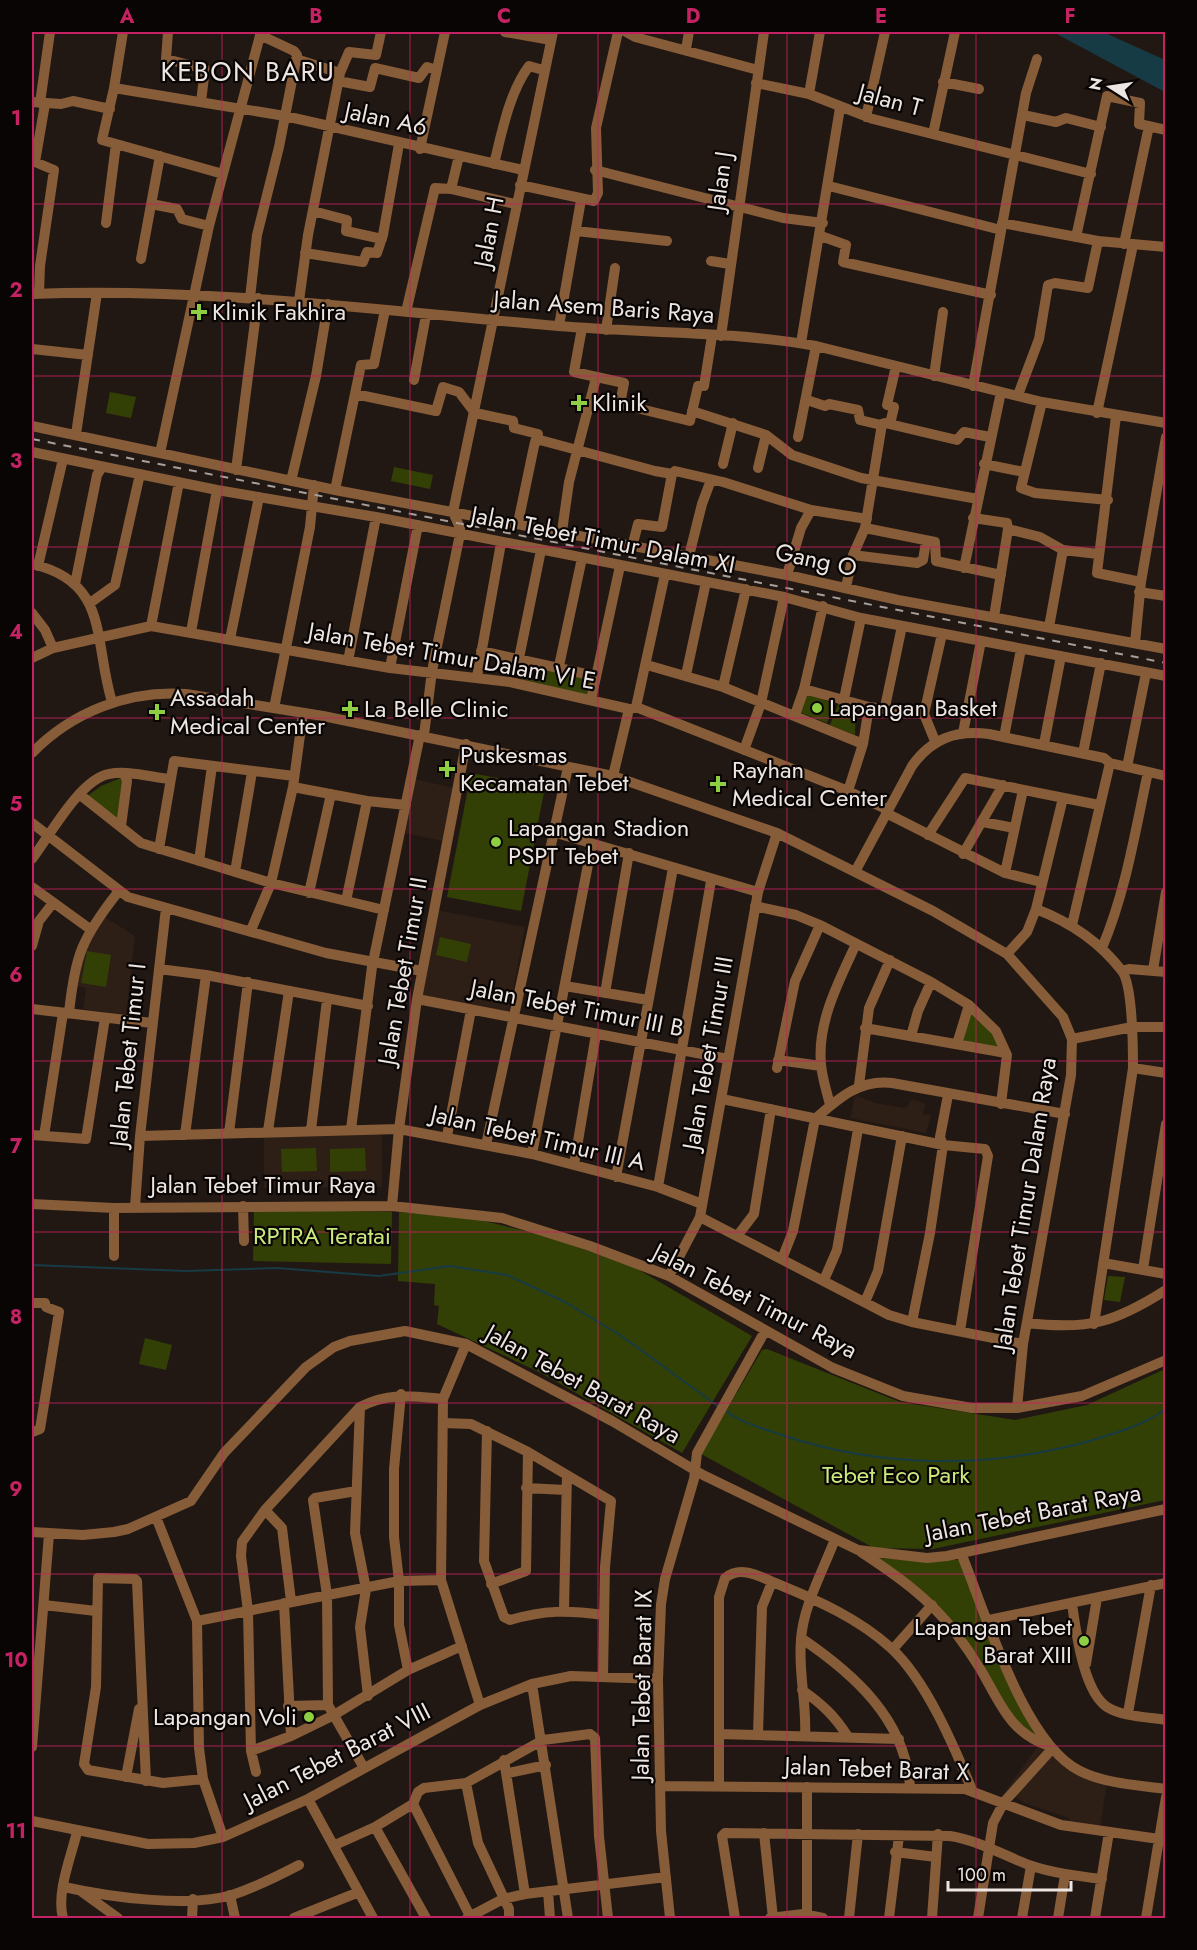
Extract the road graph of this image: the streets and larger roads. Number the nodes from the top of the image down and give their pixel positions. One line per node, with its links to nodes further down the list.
1 (50, 32): 30 (street)
2 (123, 32): 26 (street)
3 (168, 32): 29 (street)
4 (381, 32): 23 (street)
5 (445, 32): 20 (street)
6 (505, 32): 16 (street)
7 (618, 32): 50 (street)
8 (626, 32): 15 (street)
9 (689, 32): 17 (street)
10 (764, 32): 22 (street, Jalan J)
11 (820, 32): 28 (street)
12 (885, 32): 36 (street)
13 (953, 32): 24 (street)
14 (261, 33): 19 (street); 31 (street)
15 (644, 35): 17 (street)
16 (552, 36): 21 (street, Jalan H)
17 (686, 49): 22 (street)
18 (1037, 58): 34 (street)
19 (296, 59): 23 (street); 35 (street)
20 (437, 70): 23 (street); 44 (street)
21 (543, 70): 48 (street); 49 (street, Jalan H)
22 (758, 70): 25 (street, Jalan J)
23 (339, 77): 39 (street)
24 (944, 82): 27 (street); 41 (street)
25 (756, 83): 28 (street, Jalan T); 59 (street, Jalan J)
26 (114, 88): 29 (street, Jalan A6); 33 (street)
27 (979, 89)
28 (809, 94): 32 (street, Jalan T)
29 (201, 102): 31 (street, Jalan A6)
30 (39, 103): 33 (street); 78 (street)
31 (240, 108): 35 (street, Jalan A6); 51 (street)
32 (840, 108): 36 (street, Jalan T); 54 (street)
33 (110, 109): 42 (street)
34 (1023, 115): 37 (street); 47 (street)
35 (285, 117): 39 (street, Jalan A6); 82 (street)
36 (866, 117): 41 (street, Jalan T)
37 (1101, 126): 38 (street); 52 (street)
38 (1149, 126): 40 (street); 71 (street)
39 (330, 128): 43 (street, Jalan A6); 60 (street)
40 (1166, 130)
41 (933, 134): 47 (street, Jalan T)
42 (116, 144): 45 (street); 62 (street)
43 (399, 144): 44 (street, Jalan A6); 68 (street)
44 (420, 149): 46 (street, Jalan A6)
45 (160, 156): 51 (street); 57 (street)
46 (459, 156): 48 (street, Jalan A6); 55 (street)
47 (1014, 157): 52 (street, Jalan T); 64 (street)
48 (494, 165): 49 (street, Jalan A6)
49 (523, 170): 53 (street, Jalan H)
50 (596, 171): 56 (street); 59 (street)
51 (223, 174): 63 (street)
52 (1091, 174): 67 (street)
53 (520, 185): 56 (street); 58 (street, Jalan H)
54 (829, 186): 61 (street); 64 (street)
55 (451, 189): 58 (street); 86 (street)
56 (581, 200): 65 (street)
57 (151, 204): 63 (street); 74 (street)
58 (515, 204): 89 (street, Jalan H)
59 (738, 206): 61 (street); 76 (street, Jalan J)
60 (313, 211): 68 (street); 73 (street)
61 (823, 223): 66 (street)
62 (106, 224)
63 (209, 225): 81 (street)
64 (1001, 226): 67 (street); 80 (street)
65 (576, 231): 69 (street); 90 (street)
66 (821, 236): 80 (street); 94 (street)
67 (1076, 237): 70 (street)
68 (382, 239): 73 (street)
69 (667, 241)
70 (1098, 241): 71 (street); 105 (street)
71 (1128, 244): 72 (street); 110 (street)
72 (1166, 248)
73 (304, 253): 83 (street)
74 (141, 259)
75 (711, 261): 76 (street)
76 (730, 264): 93 (street, Jalan J)
77 (615, 268): 92 (street)
78 (35, 293): 79 (street, Jalan Asem Baris Raya)
79 (97, 293): 81 (street, Jalan Asem Baris Raya); 97 (street)
80 (991, 295): 102 (street)
81 (195, 296): 82 (street, Jalan Asem Baris Raya); 124 (street)
82 (254, 298): 83 (street, Jalan Asem Baris Raya); 130 (street)
83 (299, 301): 84 (street, Jalan Asem Baris Raya)
84 (327, 304): 85 (street, Jalan Asem Baris Raya); 136 (street)
85 (385, 310): 86 (street, Jalan Asem Baris Raya); 104 (street)
86 (406, 312): 88 (street, Jalan Asem Baris Raya)
87 (943, 312): 99 (street)
88 (426, 315): 89 (street, Jalan Asem Baris Raya); 101 (street)
89 (493, 320): 90 (street, Jalan Asem Baris Raya); 109 (street, Jalan H)
90 (559, 326): 91 (street, Jalan Asem Baris Raya)
91 (582, 328): 92 (street, Jalan Asem Baris Raya); 100 (street)
92 (606, 330): 93 (street, Jalan Asem Baris Raya)
93 (717, 336): 94 (street, Jalan Asem Baris Raya); 108 (street, Jalan J)
94 (801, 343): 95 (street, Jalan Asem Baris Raya)
95 (816, 346): 98 (street, Jalan Asem Baris Raya); 106 (street)
96 (32, 349): 97 (street)
97 (88, 355): 116 (street)
98 (896, 366): 99 (street, Jalan Asem Baris Raya); 114 (street)
99 (933, 376): 102 (street, Jalan Asem Baris Raya)
100 (596, 378): 108 (street); 122 (street)
101 (414, 380)
102 (973, 386): 103 (street, Jalan Asem Baris Raya)
103 (1000, 392): 105 (street, Jalan Asem Baris Raya); 119 (street)
104 (355, 394): 109 (street); 140 (street)
105 (1017, 395): 107 (street, Jalan Asem Baris Raya)
106 (807, 400): 114 (street); 118 (street)
107 (1042, 402): 110 (street, Jalan Asem Baris Raya); 131 (street)
108 (692, 411): 112 (street)
109 (475, 413): 121 (street); 146 (street, Jalan H)
110 (1097, 413): 111 (street, Jalan Asem Baris Raya)
111 (1116, 416): 113 (street, Jalan Asem Baris Raya); 143 (street)
112 (733, 423): 117 (street); 126 (street)
113 (1166, 423)
114 (886, 424): 119 (street); 134 (street)
115 (32, 426): 116 (street, Gang O)
116 (76, 434): 124 (street, Gang O)
117 (766, 435): 129 (street); 134 (street)
118 (798, 437)
119 (990, 437): 127 (street)
120 (1166, 437): 173 (street)
121 (536, 442): 122 (street); 149 (street)
122 (576, 449): 133 (street); 153 (street)
123 (32, 452): 125 (street, Jalan Tebet Timur Dalam XI)
124 (159, 453): 130 (street, Gang O)
125 (63, 459): 128 (street, Jalan Tebet Timur Dalam XI); 164 (street)
126 (723, 464)
127 (984, 464): 131 (street); 142 (street)
128 (102, 467): 132 (street, Jalan Tebet Timur Dalam XI); 171 (street)
129 (758, 468)
130 (236, 470): 136 (street, Gang O)
131 (1024, 472): 143 (street)
132 (140, 474): 137 (street, Jalan Tebet Timur Dalam XI); 177 (street)
133 (672, 474): 135 (street); 157 (street)
134 (873, 479): 142 (street); 150 (street)
135 (711, 480): 145 (street); 162 (street)
136 (291, 481): 138 (street, Gang O)
137 (179, 482): 139 (street, Jalan Tebet Timur Dalam XI); 182 (street)
138 (314, 485): 140 (street, Gang O); 144 (street)
139 (217, 490): 141 (street, Jalan Tebet Timur Dalam XI); 185 (street)
140 (335, 490): 146 (street, Gang O)
141 (259, 497): 144 (street, Jalan Tebet Timur Dalam XI); 188 (street)
142 (978, 499): 148 (street)
143 (1108, 500): 160 (street)
144 (310, 506): 147 (street, Jalan Tebet Timur Dalam XI); 192 (street)
145 (811, 510): 150 (street); 168 (street)
146 (453, 512): 149 (street, Gang O); 154 (street)
147 (376, 517): 151 (street, Jalan Tebet Timur Dalam XI); 199 (street)
148 (973, 518): 152 (street); 166 (street)
149 (518, 523): 153 (street, Gang O)
150 (866, 524): 155 (street); 161 (street)
151 (418, 525): 154 (street, Jalan Tebet Timur Dalam XI); 203 (street)
152 (1008, 526): 159 (street); 169 (street)
153 (562, 531): 157 (street, Gang O)
154 (460, 534): 156 (street, Jalan Tebet Timur Dalam XI); 204 (street)
155 (926, 542): 161 (street); 166 (street)
156 (501, 543): 158 (street, Jalan Tebet Timur Dalam XI); 195 (street)
157 (632, 547): 162 (street, Gang O)
158 (542, 550): 163 (street, Jalan Tebet Timur Dalam XI); 198 (street)
159 (1063, 550): 160 (street); 184 (street)
160 (1098, 554): 173 (street)
161 (853, 555): 172 (street)
162 (689, 556): 168 (street, Gang O)
163 (582, 558): 165 (street, Jalan Tebet Timur Dalam XI); 202 (street)
164 (35, 565): 171 (street)
165 (620, 566): 167 (street, Jalan Tebet Timur Dalam XI); 207 (street)
166 (964, 568): 169 (street)
167 (665, 574): 170 (street, Jalan Tebet Timur Dalam XI); 201 (street)
168 (787, 575): 172 (street, Gang O)
169 (1001, 575): 180 (street)
170 (706, 582): 174 (street, Jalan Tebet Timur Dalam XI); 206 (street)
171 (75, 584): 177 (street)
172 (846, 587): 180 (street, Gang O)
173 (1140, 587): 175 (street); 190 (street)
174 (746, 590): 176 (street, Jalan Tebet Timur Dalam XI); 210 (street)
175 (1166, 596)
176 (784, 597): 178 (street, Jalan Tebet Timur Dalam XI); 215 (street)
177 (90, 603): 187 (street)
178 (823, 606): 181 (street, Jalan Tebet Timur Dalam XI); 211 (street)
179 (32, 615): 191 (street)
180 (994, 616): 184 (street, Gang O)
181 (861, 618): 183 (street, Jalan Tebet Timur Dalam XI); 212 (street)
182 (151, 626): 185 (street, Jalan Tebet Timur Dalam VI E); 187 (street)
183 (902, 626): 186 (street, Jalan Tebet Timur Dalam XI); 217 (street)
184 (1049, 627): 190 (street, Gang O)
185 (191, 632): 188 (street, Jalan Tebet Timur Dalam VI E)
186 (942, 634): 189 (street, Jalan Tebet Timur Dalam XI); 221 (street)
187 (99, 637): 191 (street); 214 (street)
188 (230, 639): 192 (street, Jalan Tebet Timur Dalam VI E)
189 (981, 641): 194 (street, Jalan Tebet Timur Dalam XI); 223 (street)
190 (1135, 643): 193 (street, Gang O)
191 (52, 648): 197 (street)
192 (284, 649): 199 (street, Jalan Tebet Timur Dalam VI E); 218 (street)
193 (1166, 649)
194 (1021, 650): 196 (street, Jalan Tebet Timur Dalam XI); 225 (street)
195 (481, 651): 198 (street); 209 (street)
196 (1061, 657): 200 (street, Jalan Tebet Timur Dalam XI); 229 (street)
197 (32, 658)
198 (519, 658): 202 (street)
199 (348, 661): 203 (street, Jalan Tebet Timur Dalam VI E)
200 (1101, 663): 205 (street, Jalan Tebet Timur Dalam XI); 232 (street)
201 (647, 665): 206 (street); 219 (street)
202 (559, 666): 207 (street)
203 (390, 668): 204 (street, Jalan Tebet Timur Dalam VI E)
204 (432, 671): 209 (street, Jalan Tebet Timur Dalam VI E); 224 (street)
205 (1146, 673): 208 (street, Jalan Tebet Timur Dalam XI); 236 (street)
206 (686, 675): 210 (street)
207 (595, 676): 213 (street)
208 (1166, 676)
209 (477, 677): 213 (street, Jalan Tebet Timur Dalam VI E)
210 (723, 687): 215 (street)
211 (804, 689): 212 (street); 222 (street)
212 (844, 699): 216 (street)
213 (591, 700): 219 (street, Jalan Tebet Timur Dalam VI E)
214 (112, 702): 218 (street, Jalan Tebet Timur Dalam Raya); 231 (street, Jalan Tebet Timur Dalam Raya)
215 (761, 703): 222 (street); 230 (street)
216 (870, 707): 217 (street); 228 (street)
217 (885, 707): 221 (street)
218 (274, 708): 220 (street, Jalan Tebet Timur Dalam Raya)
219 (633, 708): 230 (street, Jalan Tebet Timur Dalam VI E); 240 (street)
220 (303, 712): 224 (street, Jalan Tebet Timur Dalam Raya); 243 (street)
221 (924, 714): 226 (street)
222 (795, 715): 228 (street)
223 (963, 733): 225 (street); 226 (street)
224 (422, 735): 227 (street, Jalan Tebet Timur Dalam Raya); 251 (street)
225 (1004, 737): 229 (street)
226 (936, 741): 253 (street)
227 (466, 744): 235 (street, Jalan Tebet Timur Dalam Raya); 298 (street, Jalan Tebet Timur II)
228 (863, 744): 246 (street)
229 (1044, 744): 232 (street)
230 (744, 750): 246 (street, Jalan Tebet Timur Dalam VI E)
231 (32, 753)
232 (1083, 753): 233 (street)
233 (1110, 763): 236 (street); 252 (street)
234 (212, 766): 237 (street); 242 (street); 267 (street)
235 (568, 767): 240 (street, Jalan Tebet Timur Dalam Raya); 258 (street)
236 (1127, 767): 238 (street)
237 (252, 772): 243 (street); 270 (street)
238 (1148, 772): 241 (street); 292 (street)
239 (124, 773): 242 (street); 247 (street); 256 (street)
240 (613, 776): 259 (street, Jalan Tebet Timur Dalam Raya)
241 (1166, 776)
242 (170, 779): 263 (street)
243 (294, 782): 248 (street); 274 (street)
244 (1003, 785): 245 (street); 254 (street); 260 (street)
245 (1023, 790): 249 (street); 257 (street)
246 (848, 791): 253 (street, Jalan Tebet Timur Dalam VI E)
247 (80, 794): 256 (street); 261 (street)
248 (332, 795): 250 (street); 277 (street)
249 (1063, 798): 252 (street); 273 (street)
250 (367, 801): 251 (street); 280 (street)
251 (405, 805): 285 (street)
252 (1099, 805): 286 (street)
253 (887, 811): 260 (street, Jalan Tebet Timur Dalam VI E); 269 (street)
254 (983, 822): 257 (street); 265 (street)
255 (32, 823): 261 (street)
256 (121, 826): 263 (street)
257 (1014, 828): 271 (street)
258 (553, 832): 262 (street); 316 (street)
259 (777, 833): 269 (street, Jalan Tebet Timur Dalam Raya); 278 (street, Jalan Tebet Timur III)
260 (928, 835): 265 (street, Jalan Tebet Timur Dalam VI E)
261 (48, 836): 266 (street); 276 (street)
262 (592, 844): 264 (street); 304 (street)
263 (159, 849): 267 (street)
264 (630, 853): 268 (street); 306 (street)
265 (963, 854): 271 (street, Jalan Tebet Timur Dalam VI E)
266 (32, 859)
267 (199, 861): 270 (street)
268 (673, 868): 272 (street); 309 (street)
269 (856, 870): 293 (street, Jalan Tebet Timur Dalam Raya)
270 (235, 872): 274 (street)
271 (1005, 873): 273 (street, Jalan Tebet Timur Dalam VI E)
272 (711, 880): 278 (street); 327 (street)
273 (1041, 882): 284 (street)
274 (271, 883): 277 (street); 289 (street)
275 (32, 886): 281 (street)
276 (118, 892): 283 (street); 288 (street)
277 (309, 892): 280 (street)
278 (758, 892): 282 (street, Jalan Tebet Timur III)
279 (1166, 892): 297 (street)
280 (346, 901): 285 (street)
281 (53, 903): 288 (street); 291 (street)
282 (755, 906): 287 (street); 329 (street, Jalan Tebet Timur III)
283 (166, 908): 289 (street); 296 (street, Jalan Tebet Timur I)
284 (1036, 909): 286 (street); 293 (street)
285 (384, 910): 295 (street)
286 (1072, 924): 292 (street)
287 (820, 925): 290 (street); 330 (street)
288 (90, 929): 314 (street)
289 (251, 930): 295 (street)
290 (856, 944): 294 (street); 330 (street)
291 (32, 946)
292 (1102, 948): 299 (street)
293 (1007, 954): 324 (street, Jalan Tebet Timur Dalam Raya)
294 (890, 960): 303 (street); 321 (street)
295 (373, 962): 298 (street); 311 (street)
296 (159, 969): 301 (street); 317 (street, Jalan Tebet Timur I)
297 (1153, 970): 299 (street); 300 (street)
298 (422, 971): 307 (street, Jalan Tebet Timur II)
299 (1122, 971): 319 (street)
300 (1166, 972)
301 (206, 975): 302 (street); 348 (street)
302 (248, 982): 305 (street); 347 (street)
303 (930, 982): 310 (street); 323 (street)
304 (565, 986): 306 (street); 318 (street)
305 (289, 991): 308 (street); 346 (street)
306 (605, 993): 309 (street)
307 (417, 999): 313 (street, Jalan Tebet Timur III B); 343 (street, Jalan Tebet Timur II)
308 (327, 1000): 311 (street); 345 (street)
309 (648, 1000): 325 (street)
310 (969, 1005): 326 (street); 328 (street)
311 (368, 1006): 342 (street)
312 (32, 1009): 314 (street)
313 (471, 1010): 316 (street, Jalan Tebet Timur III B); 352 (street)
314 (66, 1013): 315 (street); 350 (street)
315 (105, 1018): 317 (street); 350 (street)
316 (514, 1018): 318 (street, Jalan Tebet Timur III B); 354 (street)
317 (152, 1023): 351 (street, Jalan Tebet Timur I)
318 (556, 1026): 322 (street, Jalan Tebet Timur III B); 356 (street)
319 (1132, 1027): 320 (street); 324 (street); 331 (street)
320 (1166, 1027)
321 (865, 1028): 323 (street); 333 (street)
322 (596, 1034): 325 (street, Jalan Tebet Timur III B); 357 (street)
323 (911, 1036): 326 (street)
324 (1072, 1039): 339 (street, Jalan Tebet Timur Dalam Raya)
325 (639, 1042): 327 (street, Jalan Tebet Timur III B); 358 (street)
326 (957, 1044): 328 (street)
327 (682, 1050): 329 (street, Jalan Tebet Timur III B); 359 (street)
328 (1006, 1053): 336 (street)
329 (728, 1059): 335 (street, Jalan Tebet Timur III)
330 (820, 1066): 337 (street)
331 (1133, 1068): 332 (street); 371 (street)
332 (1166, 1073)
333 (859, 1085): 334 (street); 337 (street)
334 (948, 1095): 336 (street); 355 (street)
335 (722, 1099): 338 (street); 361 (street, Jalan Tebet Timur III)
336 (1001, 1104): 339 (street)
337 (830, 1105): 340 (street)
338 (771, 1109): 340 (street); 367 (street)
339 (1065, 1114): 380 (street, Jalan Tebet Timur Dalam Raya)
340 (815, 1119): 344 (street); 370 (street)
341 (1166, 1124): 372 (street)
342 (351, 1129): 343 (street, Jalan Tebet Timur III A); 345 (street, Jalan Tebet Timur III A)
343 (399, 1129): 352 (street, Jalan Tebet Timur III A); 363 (street, Jalan Tebet Timur II)
344 (858, 1129): 353 (street); 375 (street)
345 (311, 1130): 346 (street, Jalan Tebet Timur III A)
346 (268, 1131): 347 (street, Jalan Tebet Timur III A)
347 (229, 1133): 348 (street, Jalan Tebet Timur III A)
348 (185, 1134): 351 (street, Jalan Tebet Timur III A)
349 (32, 1135): 350 (street)
350 (44, 1136)
351 (140, 1136): 364 (street, Jalan Tebet Timur I)
352 (447, 1136): 354 (street, Jalan Tebet Timur III A)
353 (902, 1136): 355 (street); 377 (street)
354 (486, 1145): 356 (street, Jalan Tebet Timur III A)
355 (943, 1145): 379 (street); 383 (street)
356 (532, 1154): 357 (street, Jalan Tebet Timur III A)
357 (574, 1165): 358 (street, Jalan Tebet Timur III A)
358 (616, 1177): 359 (street, Jalan Tebet Timur III A)
359 (658, 1187): 361 (street, Jalan Tebet Timur III A)
360 (32, 1204): 365 (street, Jalan Tebet Timur Raya)
361 (702, 1204): 366 (street, Jalan Tebet Timur III)
362 (243, 1206): 363 (street, Jalan Tebet Timur Raya); 364 (street, Jalan Tebet Timur Raya); 368 (street)
363 (392, 1206): 374 (street, Jalan Tebet Timur Raya)
364 (135, 1207): 365 (street, Jalan Tebet Timur Raya)
365 (114, 1208): 369 (street)
366 (700, 1217): 367 (street); 374 (street, Jalan Tebet Timur III)
367 (738, 1235): 370 (street)
368 (244, 1241)
369 (114, 1256)
370 (782, 1259): 375 (street)
371 (1103, 1263): 372 (street); 381 (street)
372 (1143, 1269): 373 (street)
373 (1166, 1274)
374 (669, 1276): 382 (street, Jalan Tebet Timur Raya)
375 (824, 1280): 377 (street)
376 (1166, 1290): 381 (street)
377 (865, 1302): 379 (street)
378 (32, 1303): 393 (street)
379 (912, 1322): 383 (street)
380 (1027, 1323): 381 (street); 385 (street, Jalan Tebet Timur Dalam Raya)
381 (1094, 1324)
382 (765, 1331): 390 (street, Jalan Tebet Timur Raya); 395 (street, Jalan Tebet Barat IX)
383 (960, 1331): 385 (street)
384 (466, 1344): 388 (street); 395 (street, Jalan Tebet Barat Raya); 402 (street, Jalan Tebet Barat Raya)
385 (1023, 1344): 390 (street, Jalan Tebet Timur Dalam Raya)
386 (1166, 1360): 390 (street, Jalan Tebet Timur Raya)
387 (401, 1394): 388 (street); 389 (street); 409 (street)
388 (443, 1399): 391 (street)
389 (360, 1407): 399 (street); 401 (street)
390 (1017, 1407)
391 (443, 1423): 392 (street); 408 (street)
392 (487, 1431): 394 (street); 412 (street)
393 (32, 1432)
394 (528, 1452): 396 (street); 397 (street)
395 (695, 1470): 405 (street, Jalan Tebet Barat Raya); 434 (street, Jalan Tebet Barat IX)
396 (567, 1475): 398 (street); 425 (street)
397 (526, 1488): 398 (street); 412 (street)
398 (566, 1490): 422 (street)
399 (356, 1491): 414 (street); 415 (street)
400 (1166, 1509): 407 (street, Jalan Tebet Barat Raya)
401 (265, 1510): 418 (street); 424 (street)
402 (156, 1517): 404 (street, Jalan Tebet Barat Raya); 427 (street)
403 (32, 1532): 404 (street, Jalan Tebet Barat Raya)
404 (49, 1534): 420 (street)
405 (835, 1539): 406 (street, Jalan Tebet Barat Raya); 416 (street)
406 (858, 1550): 407 (street, Jalan Tebet Barat Raya); 421 (street)
407 (961, 1553): 426 (street)
408 (441, 1580): 409 (street); 429 (street)
409 (399, 1581): 414 (street); 432 (street)
410 (772, 1582): 416 (street); 445 (street); 446 (street)
411 (1166, 1583): 413 (street)
412 (491, 1584): 422 (street)
413 (1151, 1585): 417 (street); 442 (street)
414 (366, 1589): 415 (street); 438 (street)
415 (327, 1595): 418 (street); 439 (street)
416 (812, 1598): 428 (street); 430 (street)
417 (1097, 1598): 419 (street); 431 (street)
418 (287, 1602): 424 (street); 441 (street)
419 (1072, 1604): 426 (street); 431 (street)
420 (44, 1605): 423 (street); 452 (street)
421 (932, 1605): 430 (street); 453 (street)
422 (564, 1609): 425 (street)
423 (96, 1611): 437 (street); 460 (street)
424 (248, 1611): 427 (street); 454 (street)
425 (603, 1615): 433 (street)
426 (988, 1620): 453 (street)
427 (197, 1621): 461 (street)
428 (801, 1638): 436 (street); 450 (street)
429 (462, 1646): 432 (street); 440 (street)
430 (893, 1649): 469 (street)
431 (1085, 1667): 442 (street)
432 (408, 1670): 438 (street)
433 (603, 1676): 434 (street, Jalan Tebet Barat VIII); 435 (street, Jalan Tebet Barat VIII)
434 (658, 1679): 464 (street, Jalan Tebet Barat IX)
435 (532, 1684): 440 (street, Jalan Tebet Barat VIII); 451 (street)
436 (802, 1690): 448 (street); 449 (street)
437 (143, 1693): 460 (street); 462 (street)
438 (368, 1696): 443 (street)
439 (328, 1705): 441 (street); 443 (street)
440 (480, 1705): 457 (street, Jalan Tebet Barat VIII)
441 (288, 1706): 447 (street)
442 (1128, 1713): 444 (street)
443 (334, 1715): 447 (street); 457 (street)
444 (1166, 1720)
445 (718, 1734): 446 (street); 465 (street)
446 (758, 1734): 448 (street)
447 (291, 1736): 454 (street)
448 (805, 1736): 449 (street)
449 (848, 1737): 450 (street)
450 (899, 1739): 467 (street)
451 (543, 1740): 455 (street); 456 (street); 494 (street)
452 (32, 1744)
453 (1050, 1748): 468 (street); 472 (street)
454 (251, 1751): 458 (street)
455 (504, 1760): 459 (street); 463 (street)
456 (546, 1765): 459 (street); 496 (street)
457 (364, 1768): 471 (street, Jalan Tebet Barat VIII)
458 (256, 1772)
459 (508, 1773): 500 (street)
460 (126, 1777): 462 (street)
461 (203, 1779): 462 (street); 483 (street)
462 (146, 1781)
463 (466, 1783): 473 (street); 503 (street)
464 (660, 1786): 465 (street, Jalan Tebet Barat X); 492 (street, Jalan Tebet Barat IX)
465 (719, 1787): 466 (street, Jalan Tebet Barat X)
466 (807, 1787): 467 (street, Jalan Tebet Barat X); 479 (street)
467 (910, 1787): 469 (street, Jalan Tebet Barat X)
468 (1166, 1789)
469 (972, 1790): 472 (street, Jalan Tebet Barat X)
470 (1166, 1797): 484 (street)
471 (308, 1799): 483 (street, Jalan Tebet Barat VIII); 485 (street)
472 (1004, 1802): 477 (street, Jalan Tebet Barat X); 486 (street)
473 (413, 1804): 475 (street); 504 (street)
474 (32, 1821): 476 (street, Jalan Tebet Barat VIII)
475 (375, 1827): 485 (street); 512 (street)
476 (77, 1832): 483 (street, Jalan Tebet Barat VIII); 495 (street)
477 (1108, 1832): 484 (street, Jalan Tebet Barat X); 493 (street)
478 (764, 1833): 479 (street); 518 (street); 519 (street)
479 (808, 1834): 480 (street); 505 (street)
480 (858, 1834): 482 (street); 521 (street)
481 (938, 1834): 482 (street); 486 (street); 488 (street)
482 (899, 1836): 487 (street)
483 (222, 1837)
484 (1158, 1839): 528 (street)
485 (335, 1845): 499 (street)
486 (987, 1848): 490 (street); 524 (street)
487 (896, 1852): 488 (street); 522 (street)
488 (936, 1857): 523 (street)
489 (300, 1865): 501 (street)
490 (1031, 1866): 491 (street); 525 (street)
491 (1065, 1875): 493 (street); 526 (street)
492 (666, 1876): 494 (street); 517 (street, Jalan Tebet Barat IX)
493 (1102, 1880): 527 (street)
494 (604, 1885): 496 (street); 516 (street)
495 (64, 1887): 497 (street); 506 (street)
496 (565, 1889): 498 (street); 515 (street)
497 (79, 1890): 502 (street); 507 (street)
498 (548, 1891): 500 (street); 514 (street)
499 (359, 1892): 510 (street); 511 (street)
500 (525, 1894): 503 (street)
501 (230, 1896): 502 (street); 509 (street)
502 (193, 1899): 508 (street)
503 (503, 1899): 504 (street); 513 (street)
504 (469, 1917)
505 (808, 1917): 519 (street); 520 (street)
506 (63, 1918)
507 (118, 1918)
508 (192, 1918)
509 (235, 1918)
510 (294, 1918)
511 (373, 1918)
512 (426, 1918)
513 (509, 1918)
514 (550, 1918)
515 (568, 1918)
516 (608, 1918)
517 (670, 1918)
518 (735, 1918)
519 (771, 1918)
520 (823, 1918)
521 (849, 1918)
522 (889, 1918)
523 (933, 1918)
524 (978, 1918)
525 (1022, 1918)
526 (1058, 1918)
527 (1095, 1918)
528 (1146, 1918)

